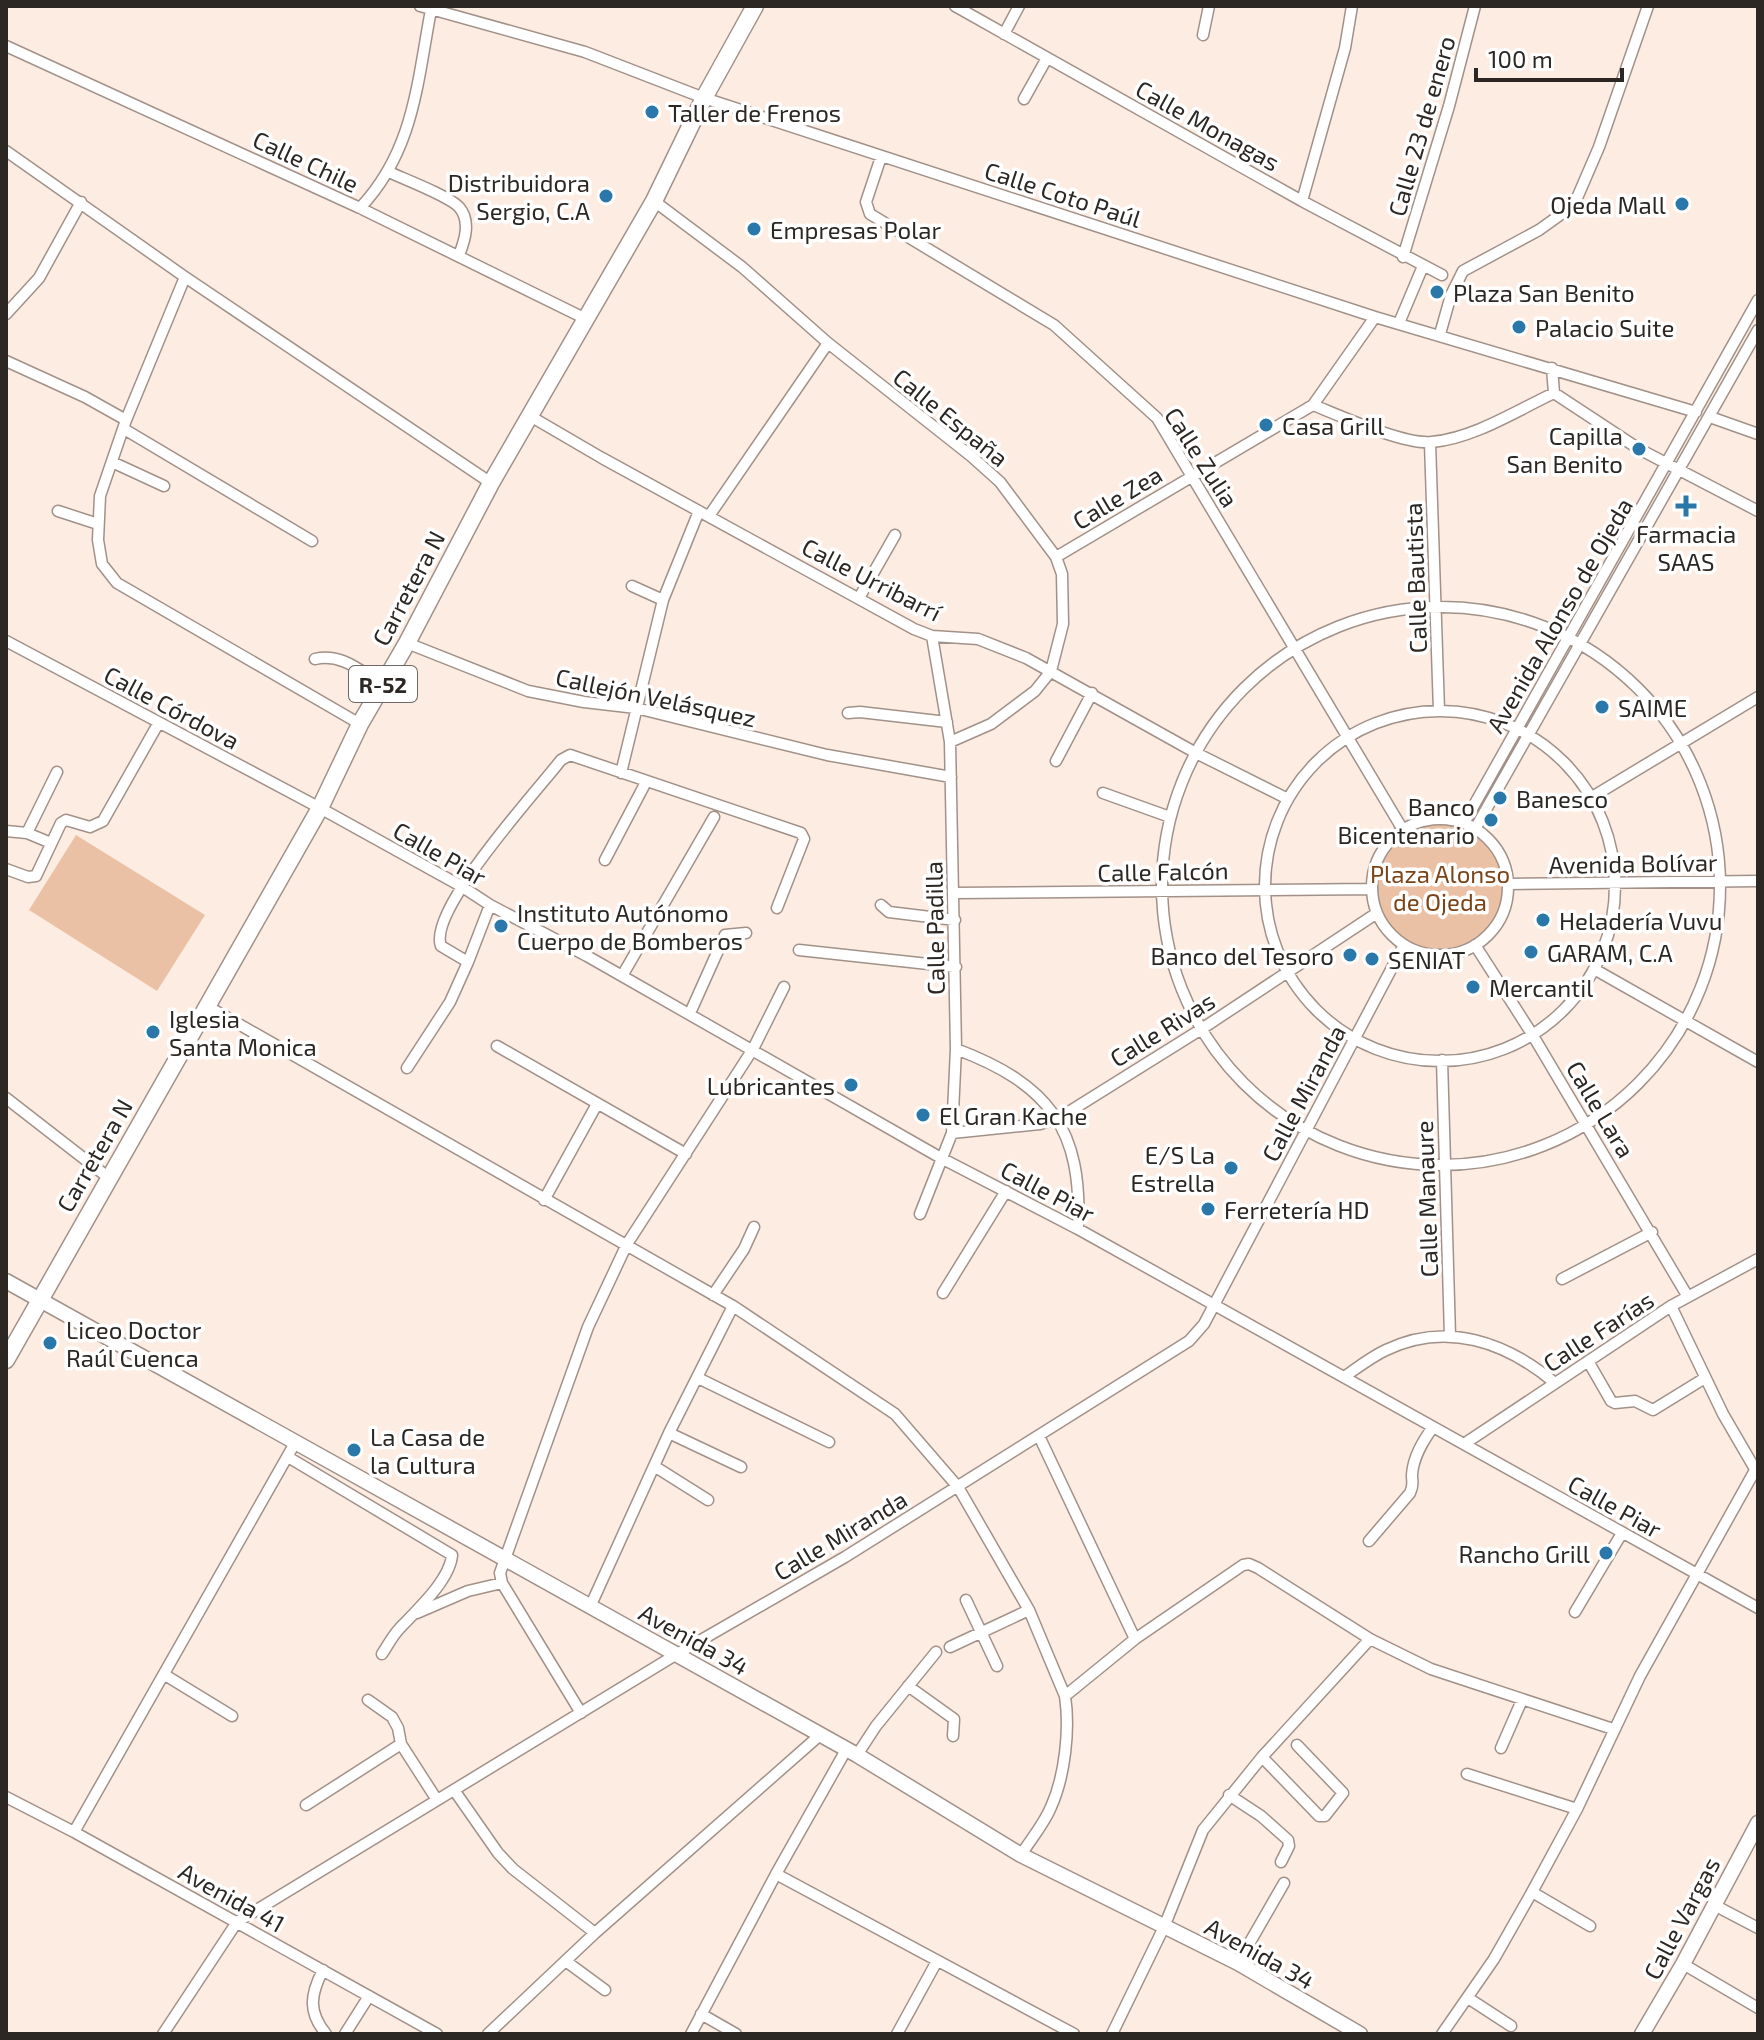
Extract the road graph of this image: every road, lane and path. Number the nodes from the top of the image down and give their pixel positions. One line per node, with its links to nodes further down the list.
1 (755, 6): 13 (main road, Carretera N / R-52)
2 (955, 6): 9 (street, Calle Monagas)
3 (1019, 6): 9 (street)
4 (1209, 6): 10 (street)
5 (1352, 6): 19 (street)
6 (1475, 6): 23 (street, Calle 23 de enero)
7 (1648, 6): 25 (street)
8 (425, 8): 13 (street, Calle Coto Paúl); 17 (street)
9 (1004, 34): 12 (street, Calle Monagas)
10 (1203, 35)
11 (6, 46): 21 (street, Calle Chile)
12 (1047, 58): 14 (street); 19 (street, Calle Monagas)
13 (704, 98): 16 (street, Calle Coto Paúl); 18 (main road, Carretera N / R-52)
14 (1024, 99)
15 (6, 151): 20 (street)
16 (881, 157): 31 (street, Calle Coto Paúl); 50 (street, Calle Zulia)
17 (389, 172): 21 (street); 22 (street)
18 (654, 201): 32 (main road, Carretera N / R-52); 36 (street, Calle España)
19 (1302, 201): 23 (street, Calle Monagas)
20 (81, 202): 27 (street); 30 (street)
21 (360, 208): 22 (street, Calle Chile)
22 (459, 255): 32 (street, Calle Chile)
23 (1403, 257): 24 (street, Calle Monagas)
24 (1423, 266): 26 (street, Calle Monagas); 33 (street)
25 (1463, 271): 26 (street); 28 (street)
26 (1442, 275): 28 (street)
27 (185, 277): 44 (street); 51 (street)
28 (1451, 295): 35 (street)
29 (1758, 300): 41 (street, Avenida Alonso de Ojeda)
30 (6, 314)
31 (1375, 317): 33 (street, Calle Coto Paúl); 40 (street, Calle Zea)
32 (586, 319): 42 (main road, Carretera N / R-52)
33 (1399, 323): 35 (street, Calle Coto Paúl)
34 (1758, 330): 43 (street, Avenida Alonso de Ojeda)
35 (1440, 334): 38 (street, Calle Coto Paúl)
36 (828, 343): 55 (street); 59 (street, Calle España)
37 (6, 361): 44 (street)
38 (1552, 368): 39 (street); 41 (street, Calle Coto Paúl)
39 (1554, 393): 46 (street); 48 (street)
40 (1313, 405): 46 (street); 50 (street, Calle Zea)
41 (1696, 412): 48 (street, Avenida Alonso de Ojeda)
42 (530, 416): 51 (main road, Carretera N / R-52); 55 (street, Calle Urribarrí)
43 (1710, 417): 45 (street); 49 (street, Avenida Alonso de Ojeda)
44 (125, 424): 47 (street); 58 (street)
45 (1758, 434)
46 (1430, 443): 63 (street, Calle Bautista)
47 (112, 462): 52 (street); 56 (street)
48 (1667, 464): 49 (street); 65 (street, Avenida Alonso de Ojeda)
49 (1680, 470): 54 (street); 68 (street, Avenida Alonso de Ojeda)
50 (1192, 475): 59 (street, Calle Zea); 69 (street, Calle Zulia)
51 (491, 483): 67 (main road, Carretera N / R-52)
52 (164, 486)
53 (58, 511): 56 (street)
54 (1758, 511)
55 (704, 514): 61 (street, Calle Urribarrí); 62 (street)
56 (98, 524): 80 (street)
57 (895, 535): 61 (street)
58 (312, 541)
59 (1056, 557): 71 (street, Calle España)
60 (632, 586): 62 (street)
61 (859, 598): 64 (street, Calle Urribarrí)
62 (663, 600): 75 (street)
63 (1436, 607): 65 (street); 69 (street); 76 (street, Calle Bautista)
64 (932, 636): 71 (street, Calle Urribarrí); 78 (street, Calle Padilla)
65 (1570, 638): 68 (street); 81 (street, Avenida Alonso de Ojeda)
66 (6, 641): 79 (street, Calle Córdova)
67 (407, 643): 72 (main road, Carretera N / R-52); 75 (street, Callejón Velásquez)
68 (1582, 644): 82 (street, Avenida Alonso de Ojeda); 85 (street)
69 (1296, 649): 83 (street, Calle Zulia); 86 (street)
70 (315, 659): 72 (street)
71 (1051, 671): 73 (street, Calle Urribarrí); 84 (street, Calle España)
72 (382, 684): 80 (main road, Carretera N / R-52)
73 (1092, 693): 86 (street, Calle Urribarrí); 87 (street)
74 (1758, 697): 85 (street)
75 (636, 708): 89 (street); 90 (street, Callejón Velásquez)
76 (1439, 711): 81 (street); 83 (street)
77 (848, 713): 78 (street)
78 (947, 722): 84 (street, Calle Padilla)
79 (158, 724): 95 (street, Calle Córdova); 103 (street)
80 (360, 724): 95 (main road, Carretera N / R-52)
81 (1517, 728): 82 (street); 98 (street, Avenida Alonso de Ojeda)
82 (1530, 735): 93 (street); 99 (street, Avenida Alonso de Ojeda)
83 (1349, 737): 94 (street); 100 (street, Calle Zulia)
84 (950, 742): 90 (street, Calle Padilla)
85 (1682, 743): 93 (street); 106 (street)
86 (1196, 753): 94 (street, Calle Urribarrí); 97 (street)
87 (1056, 761)
88 (57, 772): 102 (street)
89 (621, 773): 91 (street); 110 (street)
90 (951, 777): 114 (street, Calle Padilla)
91 (646, 782): 104 (street); 117 (street)
92 (1103, 793): 97 (street)
93 (1592, 797): 109 (street)
94 (1288, 799): 112 (street)
95 (320, 808): 110 (street, Calle Piar); 130 (main road, Carretera N / R-52)
96 (714, 817): 128 (street)
97 (1170, 817): 113 (street)
98 (1464, 823): 99 (street); 100 (street)
99 (1475, 829): 108 (street)
100 (1403, 830): 111 (street)
101 (6, 831): 102 (street)
102 (27, 833): 103 (street)
103 (51, 843): 105 (street)
104 (605, 860)
105 (6, 869)
106 (1721, 881): 107 (street, Avenida Bolívar); 109 (street, Avenida Bolívar); 132 (street)
107 (1758, 881)
108 (1508, 884): 109 (street, Avenida Bolívar); 122 (street)
109 (1615, 884): 126 (street)
110 (461, 886): 115 (street, Calle Piar); 124 (street)
111 (1372, 889): 112 (street, Calle Falcón); 118 (street)
112 (1265, 890): 113 (street, Calle Falcón); 127 (street)
113 (1161, 891): 114 (street, Calle Falcón); 133 (street)
114 (954, 893): 119 (street, Calle Padilla)
115 (490, 905): 124 (street); 128 (street, Calle Piar)
116 (881, 905): 119 (street)
117 (777, 908)
118 (1377, 913): 121 (street); 127 (street, Calle Rivas)
119 (955, 920): 125 (street, Calle Padilla)
120 (746, 933): 131 (street)
121 (1404, 945): 122 (street); 135 (street, Calle Miranda)
122 (1475, 945): 134 (street, Calle Lara)
123 (799, 950): 125 (street)
124 (468, 962): 141 (street)
125 (956, 967): 138 (street, Calle Padilla)
126 (1594, 969): 132 (street); 134 (street)
127 (1288, 973): 133 (street, Calle Rivas); 135 (street)
128 (622, 976): 131 (street, Calle Piar)
129 (784, 987): 137 (street)
130 (207, 1006): 151 (main road, Carretera N / R-52); 153 (street)
131 (690, 1013): 137 (street, Calle Piar)
132 (1685, 1020): 140 (street); 145 (street)
133 (1200, 1030): 144 (street, Calle Rivas); 146 (street)
134 (1532, 1034): 139 (street); 145 (street, Calle Lara)
135 (1355, 1038): 139 (street); 146 (street, Calle Miranda)
136 (497, 1046): 143 (street)
137 (753, 1049): 148 (street); 149 (street, Calle Piar)
138 (956, 1049): 144 (street); 147 (street, Calle Padilla)
139 (1442, 1060): 150 (street, Calle Manaure)
140 (1758, 1062)
141 (407, 1068)
142 (6, 1098): 151 (street)
143 (597, 1104): 148 (street); 153 (street)
144 (1059, 1118): 147 (street, Calle Rivas); 156 (street)
145 (1587, 1124): 150 (street); 157 (street, Calle Lara)
146 (1306, 1131): 150 (street); 166 (street, Calle Miranda)
147 (952, 1133): 149 (street, Calle Padilla)
148 (686, 1154): 158 (street)
149 (941, 1158): 152 (street, Calle Piar); 154 (street, Calle Padilla)
150 (1444, 1165): 169 (street, Calle Manaure)
151 (109, 1178): 165 (main road, Carretera N / R-52)
152 (1006, 1191): 156 (street, Calle Piar); 162 (street)
153 (544, 1200): 158 (street)
154 (920, 1214)
155 (754, 1227): 163 (street)
156 (1078, 1229): 166 (street, Calle Piar)
157 (1652, 1232): 160 (street); 164 (street, Calle Lara)
158 (627, 1244): 163 (street); 189 (street)
159 (1758, 1259): 164 (street, Calle Farías)
160 (1562, 1279)
161 (6, 1282): 165 (street, Avenida 34)
162 (943, 1293)
163 (713, 1295): 167 (street)
164 (1688, 1297): 168 (street, Calle Farías)
165 (39, 1300): 170 (main road, Carretera N / R-52); 181 (street, Avenida 34)
166 (1214, 1305): 172 (street, Calle Piar); 178 (street, Calle Miranda)
167 (733, 1306): 173 (street); 185 (street)
168 (1671, 1306): 171 (street, Calle Farías); 174 (street)
169 (1450, 1336): 172 (street); 175 (street)
170 (6, 1360)
171 (1588, 1361): 174 (street); 175 (street, Calle Farías)
172 (1344, 1377): 176 (street, Calle Piar)
173 (698, 1378): 177 (street); 179 (street)
174 (1705, 1378): 184 (street)
175 (1555, 1383): 180 (street, Calle Farías)
176 (1433, 1427): 180 (street, Calle Piar); 188 (street)
177 (669, 1433): 182 (street); 183 (street)
178 (1039, 1436): 185 (street, Calle Miranda); 199 (street)
179 (829, 1442)
180 (1464, 1444): 187 (street, Calle Piar)
181 (292, 1450): 189 (street, Avenida 34); 197 (street); 206 (street)
182 (654, 1466): 186 (street); 193 (street)
183 (741, 1467)
184 (1756, 1467): 190 (street)
185 (958, 1487): 195 (street); 204 (street, Calle Miranda)
186 (708, 1500)
187 (1622, 1533): 190 (street, Calle Piar); 196 (street)
188 (1369, 1541)
189 (504, 1559): 191 (street); 193 (street, Avenida 34)
190 (1697, 1573): 194 (street, Calle Piar); 213 (street)
191 (502, 1583): 197 (street); 211 (street)
192 (966, 1600): 198 (street)
193 (590, 1607): 204 (street, Avenida 34)
194 (1758, 1608)
195 (1029, 1610): 198 (street); 208 (street)
196 (1575, 1612)
197 (416, 1613): 203 (street)
198 (980, 1630): 201 (street); 205 (street)
199 (1135, 1639): 200 (street); 208 (street)
200 (1370, 1639): 210 (street); 220 (street)
201 (950, 1647)
202 (936, 1652): 207 (street)
203 (382, 1654)
204 (677, 1654): 211 (street, Calle Miranda); 214 (street, Avenida 34)
205 (997, 1666)
206 (165, 1675): 212 (street); 229 (street)
207 (908, 1686): 215 (street); 219 (street)
208 (1065, 1696): 230 (street)
209 (368, 1700): 216 (street)
210 (1522, 1700): 213 (street); 218 (street)
211 (581, 1713): 222 (street, Calle Miranda)
212 (232, 1716)
213 (1613, 1729): 227 (street)
214 (820, 1735): 219 (street, Avenida 34); 240 (street)
215 (953, 1736)
216 (401, 1744): 225 (street); 226 (street)
217 (1297, 1745): 220 (street)
218 (1501, 1748)
219 (851, 1752): 230 (street, Avenida 34); 232 (street)
220 (1262, 1757): 223 (street)
221 (1467, 1774): 227 (street)
222 (454, 1790): 225 (street, Calle Miranda); 240 (street)
223 (1229, 1795): 231 (street); 238 (street)
224 (6, 1797): 229 (street, Avenida 41)
225 (437, 1800): 236 (street, Calle Miranda)
226 (306, 1805)
227 (1577, 1809): 234 (street)
228 (1758, 1823): 235 (street, Calle Vargas)
229 (74, 1832): 236 (street, Avenida 41)
230 (1021, 1855): 238 (street, Avenida 34)
231 (1281, 1862)
232 (776, 1874): 241 (street); 250 (street)
233 (1284, 1883): 243 (street)
234 (1532, 1892): 237 (street); 248 (street)
235 (1714, 1905): 239 (street); 244 (street, Calle Vargas)
236 (237, 1922): 245 (street, Avenida 41); 252 (street, Calle Miranda)
237 (1590, 1926)
238 (1164, 1927): 243 (street, Avenida 34); 261 (street)
239 (1758, 1928)
240 (595, 1933): 242 (street)
241 (937, 1961): 259 (street); 260 (street)
242 (567, 1962): 246 (street); 256 (street)
243 (1238, 1963): 262 (street, Avenida 34)
244 (1683, 1964): 249 (street); 264 (street, Calle Vargas)
245 (323, 1970): 247 (street, Avenida 41); 253 (street)
246 (605, 1990)
247 (369, 1996): 254 (street); 255 (street, Avenida 41)
248 (1468, 1998): 251 (street); 263 (street)
249 (1758, 2008)
250 (701, 2014): 257 (street); 258 (street)
251 (1511, 2026)
252 (163, 2034)
253 (326, 2034)
254 (345, 2034)
255 (437, 2034)
256 (488, 2034)
257 (691, 2034)
258 (736, 2034)
259 (897, 2034)
260 (1074, 2034)
261 (1112, 2034)
262 (1360, 2034)
263 (1442, 2034)
264 (1642, 2034)

